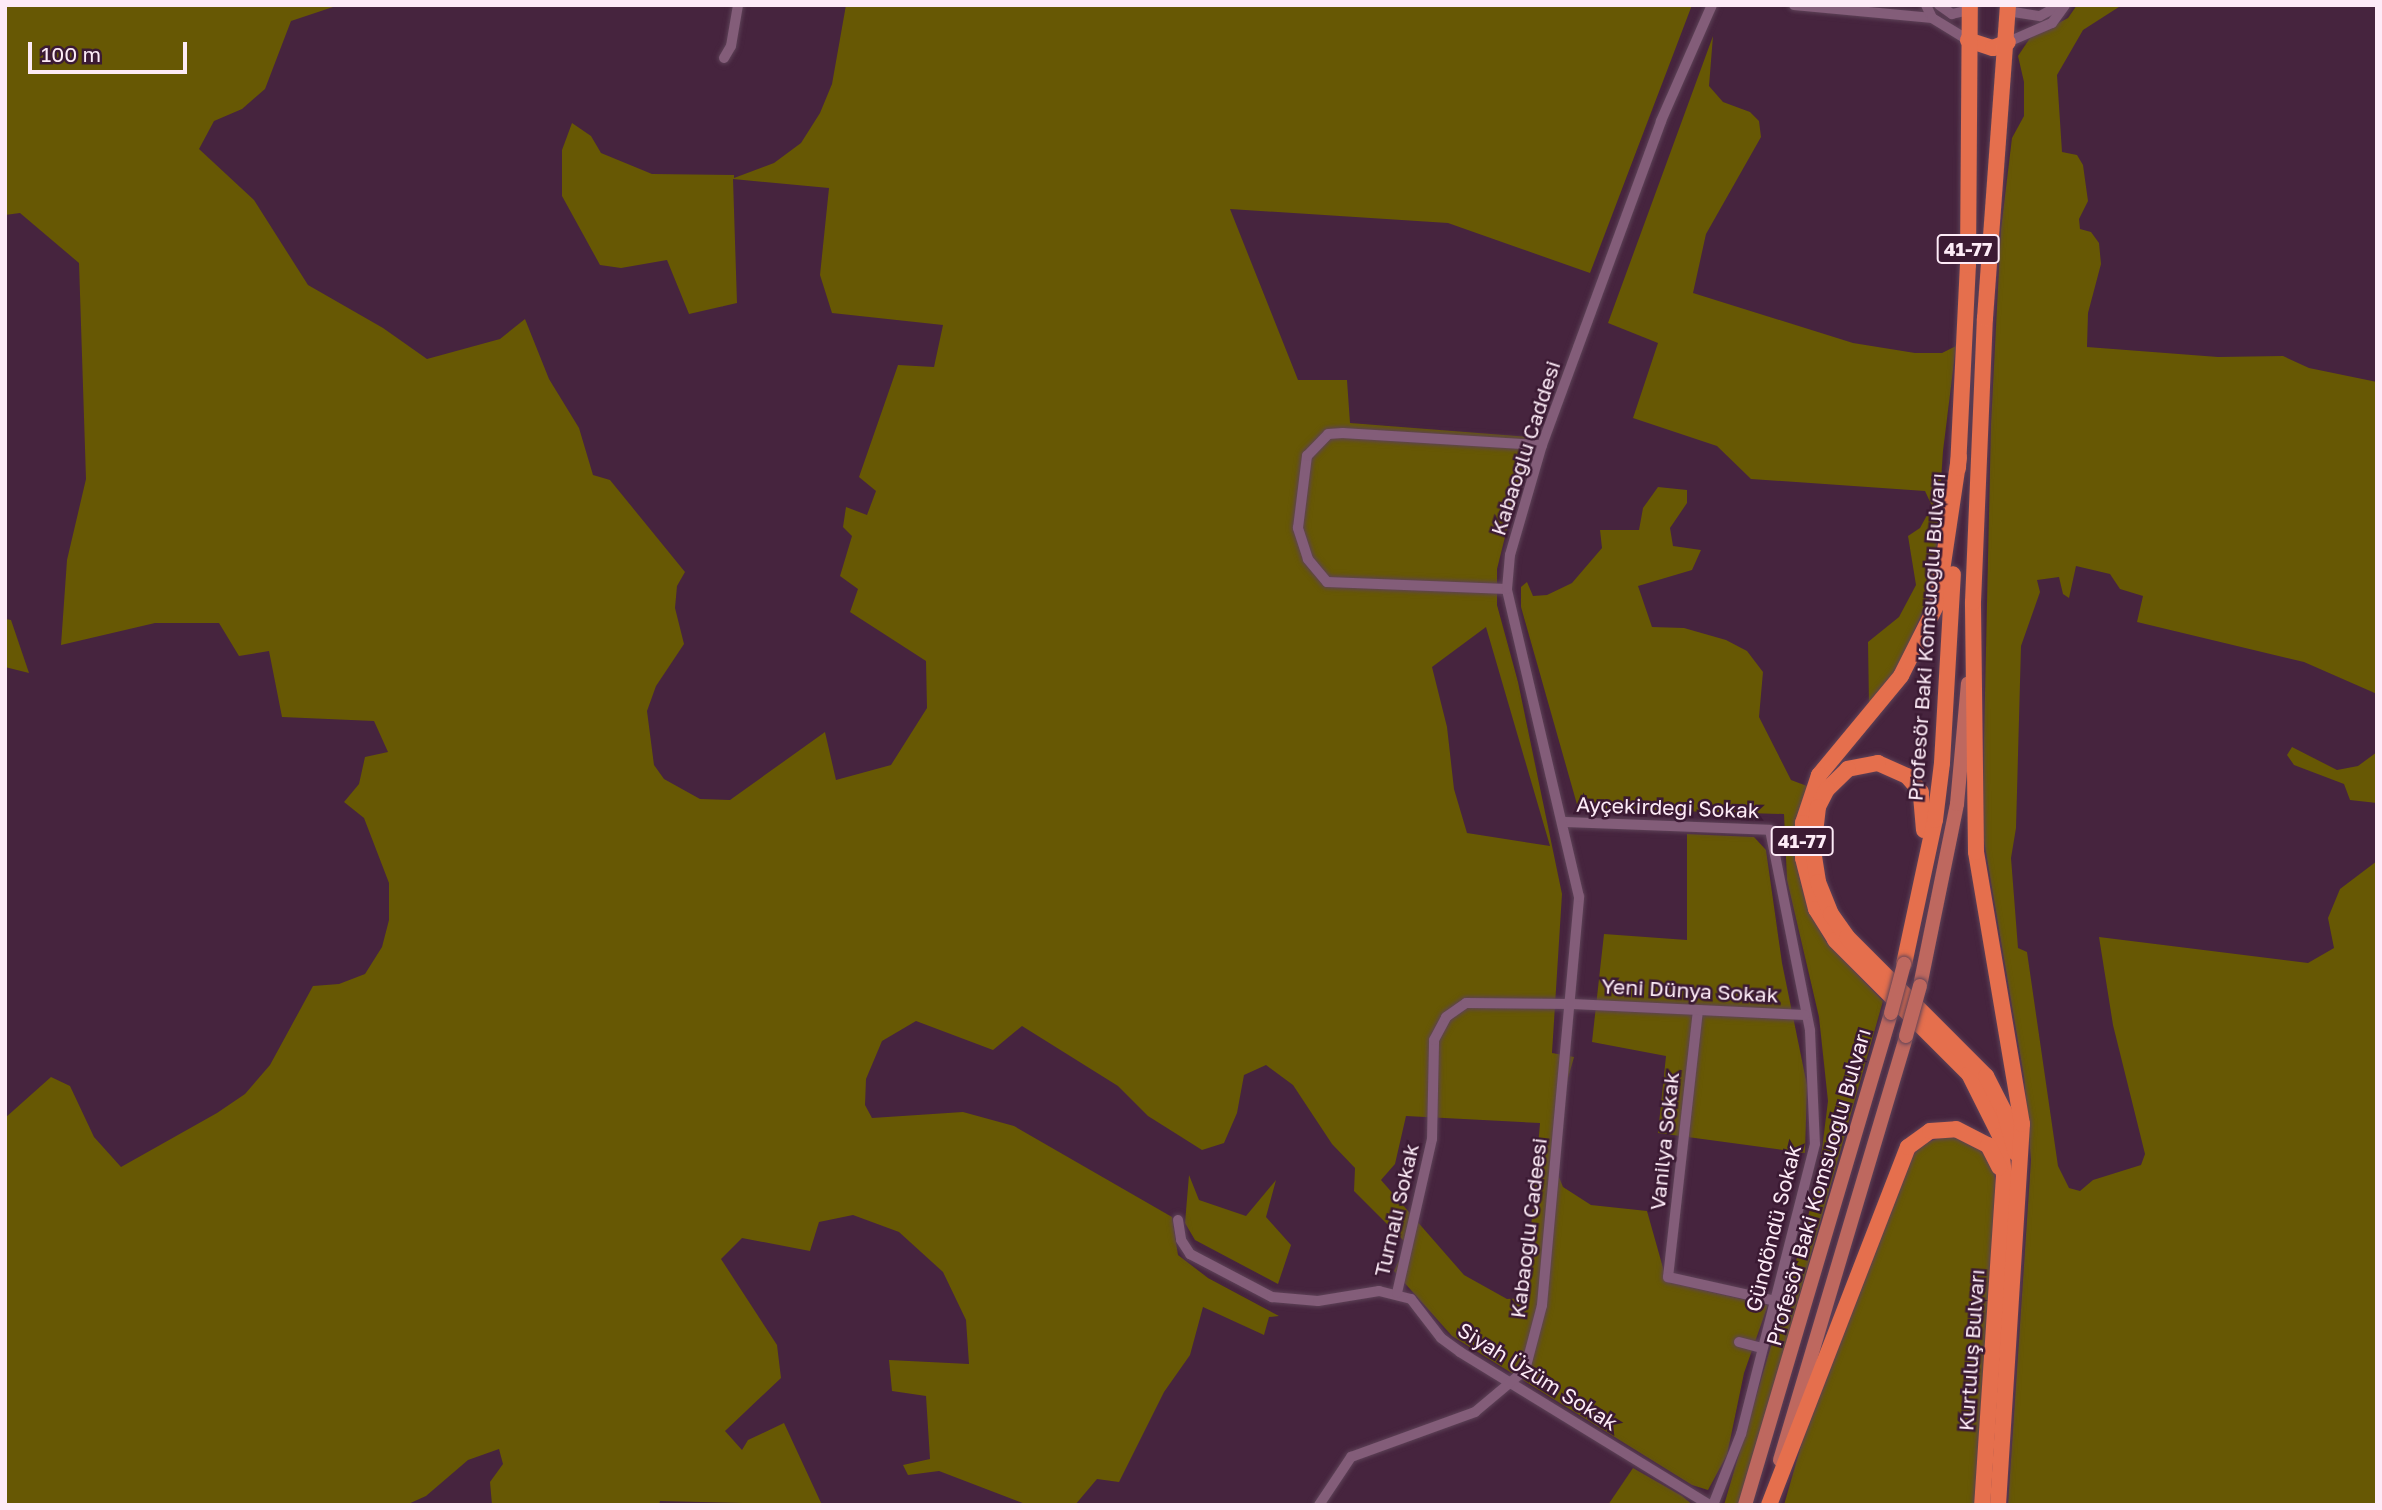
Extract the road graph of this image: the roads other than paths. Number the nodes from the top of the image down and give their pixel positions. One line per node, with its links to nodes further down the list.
1 (738, 5): 12 (street)
2 (1712, 5): 13 (street, Kabaoğlu Caddesi)
3 (1794, 5): 9 (street)
4 (1926, 5): 9 (street)
5 (1939, 5): 7 (street)
6 (2063, 5): 8 (street); 11 (street)
7 (1973, 7): 10 (highway, Profesör Baki Komsuoğlu Bulvarı)
8 (2005, 7): 11 (highway, Profesör Baki Komsuoğlu Bulvarı)
9 (1932, 18): 10 (street)
10 (1968, 40): 11 (highway); 14 (highway, Profesör Baki Komsuoğlu Bulvarı / 41-77)
11 (2008, 42): 16 (highway, Profesör Baki Komsuoğlu Bulvarı / 41-77)
12 (724, 58)
13 (1542, 445): 15 (street, Kabaoğlu Caddesi); 15 (street)
14 (1959, 457): 19 (highway, Profesör Baki Komsuoğlu Bulvarı); 23 (highway, 41-77)
15 (1507, 589): 17 (street, Kabaoğlu Caddesi)
16 (1973, 603): 23 (highway, 41-77); 33 (main road, Profesör Baki Komsuoğlu Bulvarı, bridge)
17 (1564, 822): 18 (street, Ayçekirdeği Sokak); 20 (street, Kabaoğlu Caddesi)
18 (1770, 830): 22 (street, Gündöndü Sokak)
19 (1904, 964): 23 (highway); 32 (main road, Profesör Baki Komsuoğlu Bulvarı, bridge)
20 (1572, 1003): 21 (street, Yeni Dünya Sokak); 25 (street, Turnalı Sokak); 29 (street, Kabaoğlu Cadeesi)
21 (1698, 1010): 22 (street, Yeni Dünya Sokak); 26 (street, Vanilya Sokak)
22 (1805, 1015): 26 (street, Gündöndü Sokak)
23 (2011, 1198): 33 (highway); 34 (highway, Kurtuluş Bulvarı / 41-77); 35 (highway, Kurtuluş Bulvarı / 41-77)
24 (1178, 1220): 25 (street)
25 (1397, 1293): 29 (street, Siyah Üzüm Sokak)
26 (1776, 1301): 28 (street, Gündöndü Sokak)
27 (1739, 1342): 28 (street)
28 (1761, 1348): 31 (street, Gündöndü Sokak)
29 (1510, 1383): 30 (street, Kabaoğlu Cadeesi); 31 (street, Siyah Üzüm Sokak)
30 (1319, 1505)
31 (1711, 1505)
32 (1745, 1505)
33 (1767, 1505)
34 (1982, 1505)
35 (1998, 1505)

